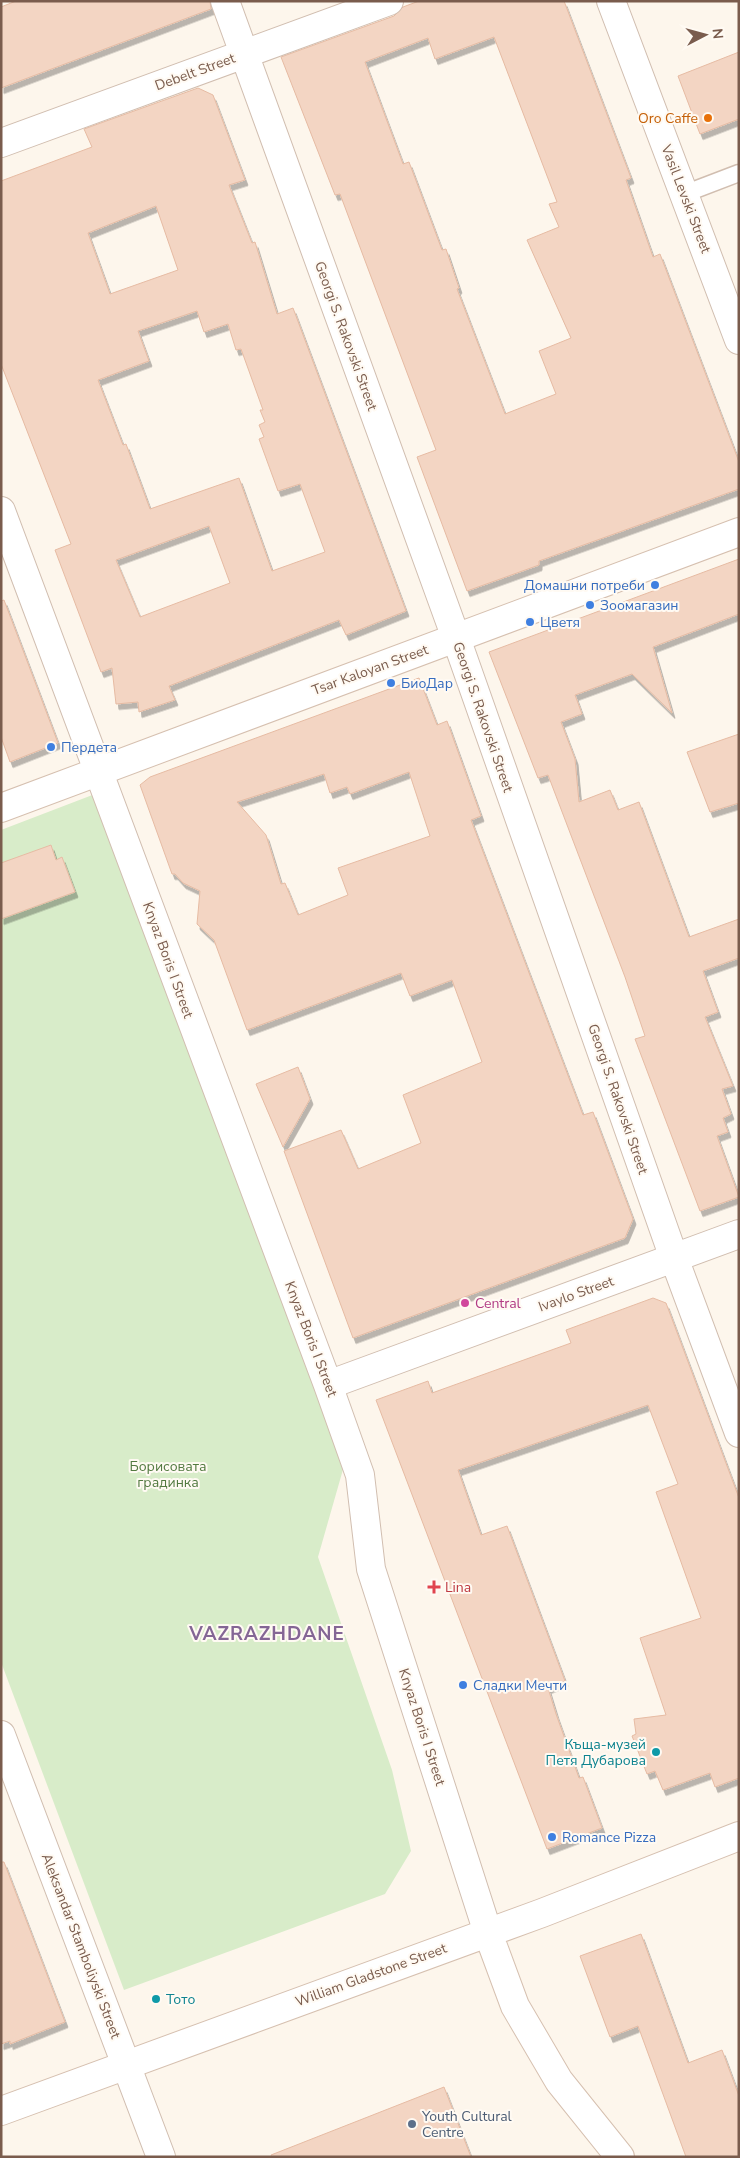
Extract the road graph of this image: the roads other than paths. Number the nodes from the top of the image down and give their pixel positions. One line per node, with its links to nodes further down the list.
1 (225, 1): 4 (street, Georgi S. Rakovski Street)
2 (389, 1): 4 (street, Debelt Street)
3 (611, 1): 7 (street, Vasil Levski Street)
4 (244, 54): 5 (street, Debelt Street); 11 (street, Georgi S. Rakovski Street)
5 (1, 144)
6 (739, 173): 7 (lane)
7 (684, 194): 8 (street, Vasil Levski Street)
8 (739, 340)
9 (1, 511): 12 (street, Knyaz Boris I Street)
10 (739, 532): 11 (street, Tsar Kaloyan Street)
11 (456, 638): 12 (street, Tsar Kaloyan Street); 15 (street, Georgi S. Rakovski Street)
12 (98, 771): 13 (street, Tsar Kaloyan Street); 16 (street, Knyaz Boris I Street)
13 (1, 808)
14 (739, 1234): 15 (street, Ivaylo Street)
15 (674, 1258): 16 (street, Ivaylo Street); 17 (street, Georgi S. Rakovski Street)
16 (328, 1385): 20 (street, Knyaz Boris I Street)
17 (739, 1433)
18 (1, 1735): 21 (street, Aleksandar Stamboliyski Street)
19 (739, 1836): 20 (street, William Gladstone Street)
20 (488, 1933): 21 (street, William Gladstone Street); 24 (street, Knyaz Boris I Street)
21 (127, 2065): 22 (street, William Gladstone Street); 23 (street, Aleksandar Stamboliyski Street)
22 (1, 2111)
23 (161, 2157)
24 (620, 2157)

